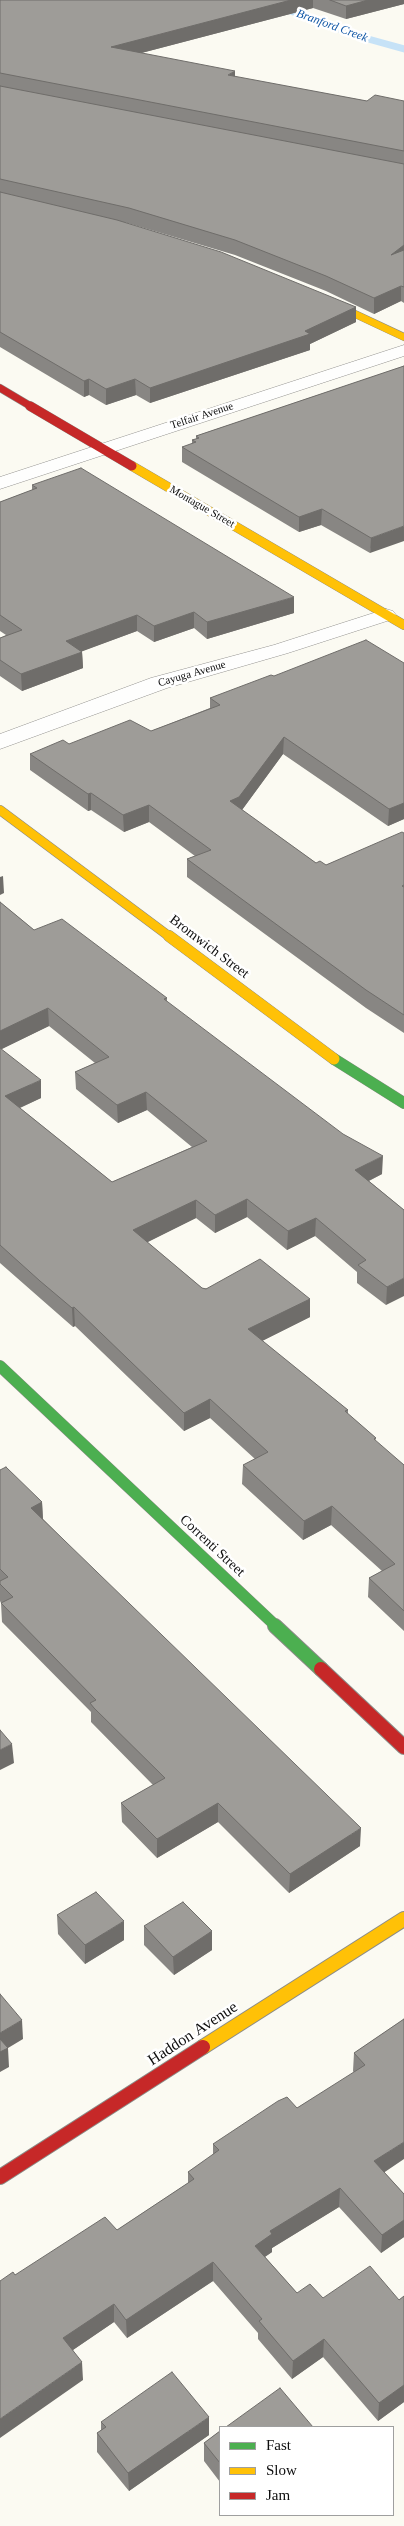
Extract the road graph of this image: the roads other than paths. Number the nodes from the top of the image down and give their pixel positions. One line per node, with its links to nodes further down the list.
1 (312, 294): 2 (street)
2 (404, 337)
3 (404, 350): 5 (street, Telfair Avenue)
4 (0, 388): 5 (street, Montague Street)
5 (102, 449): 6 (street, Telfair Avenue); 7 (street, Montague Street)
6 (0, 483)
7 (395, 620): 8 (street, Cayuga Avenue)
8 (0, 742)
9 (0, 810): 10 (street, Bromwich Street)
10 (404, 1103)
11 (0, 1366): 12 (street, Correnti Street)
12 (404, 1747)
13 (404, 1919): 14 (street, Haddon Avenue)
14 (0, 2177)

